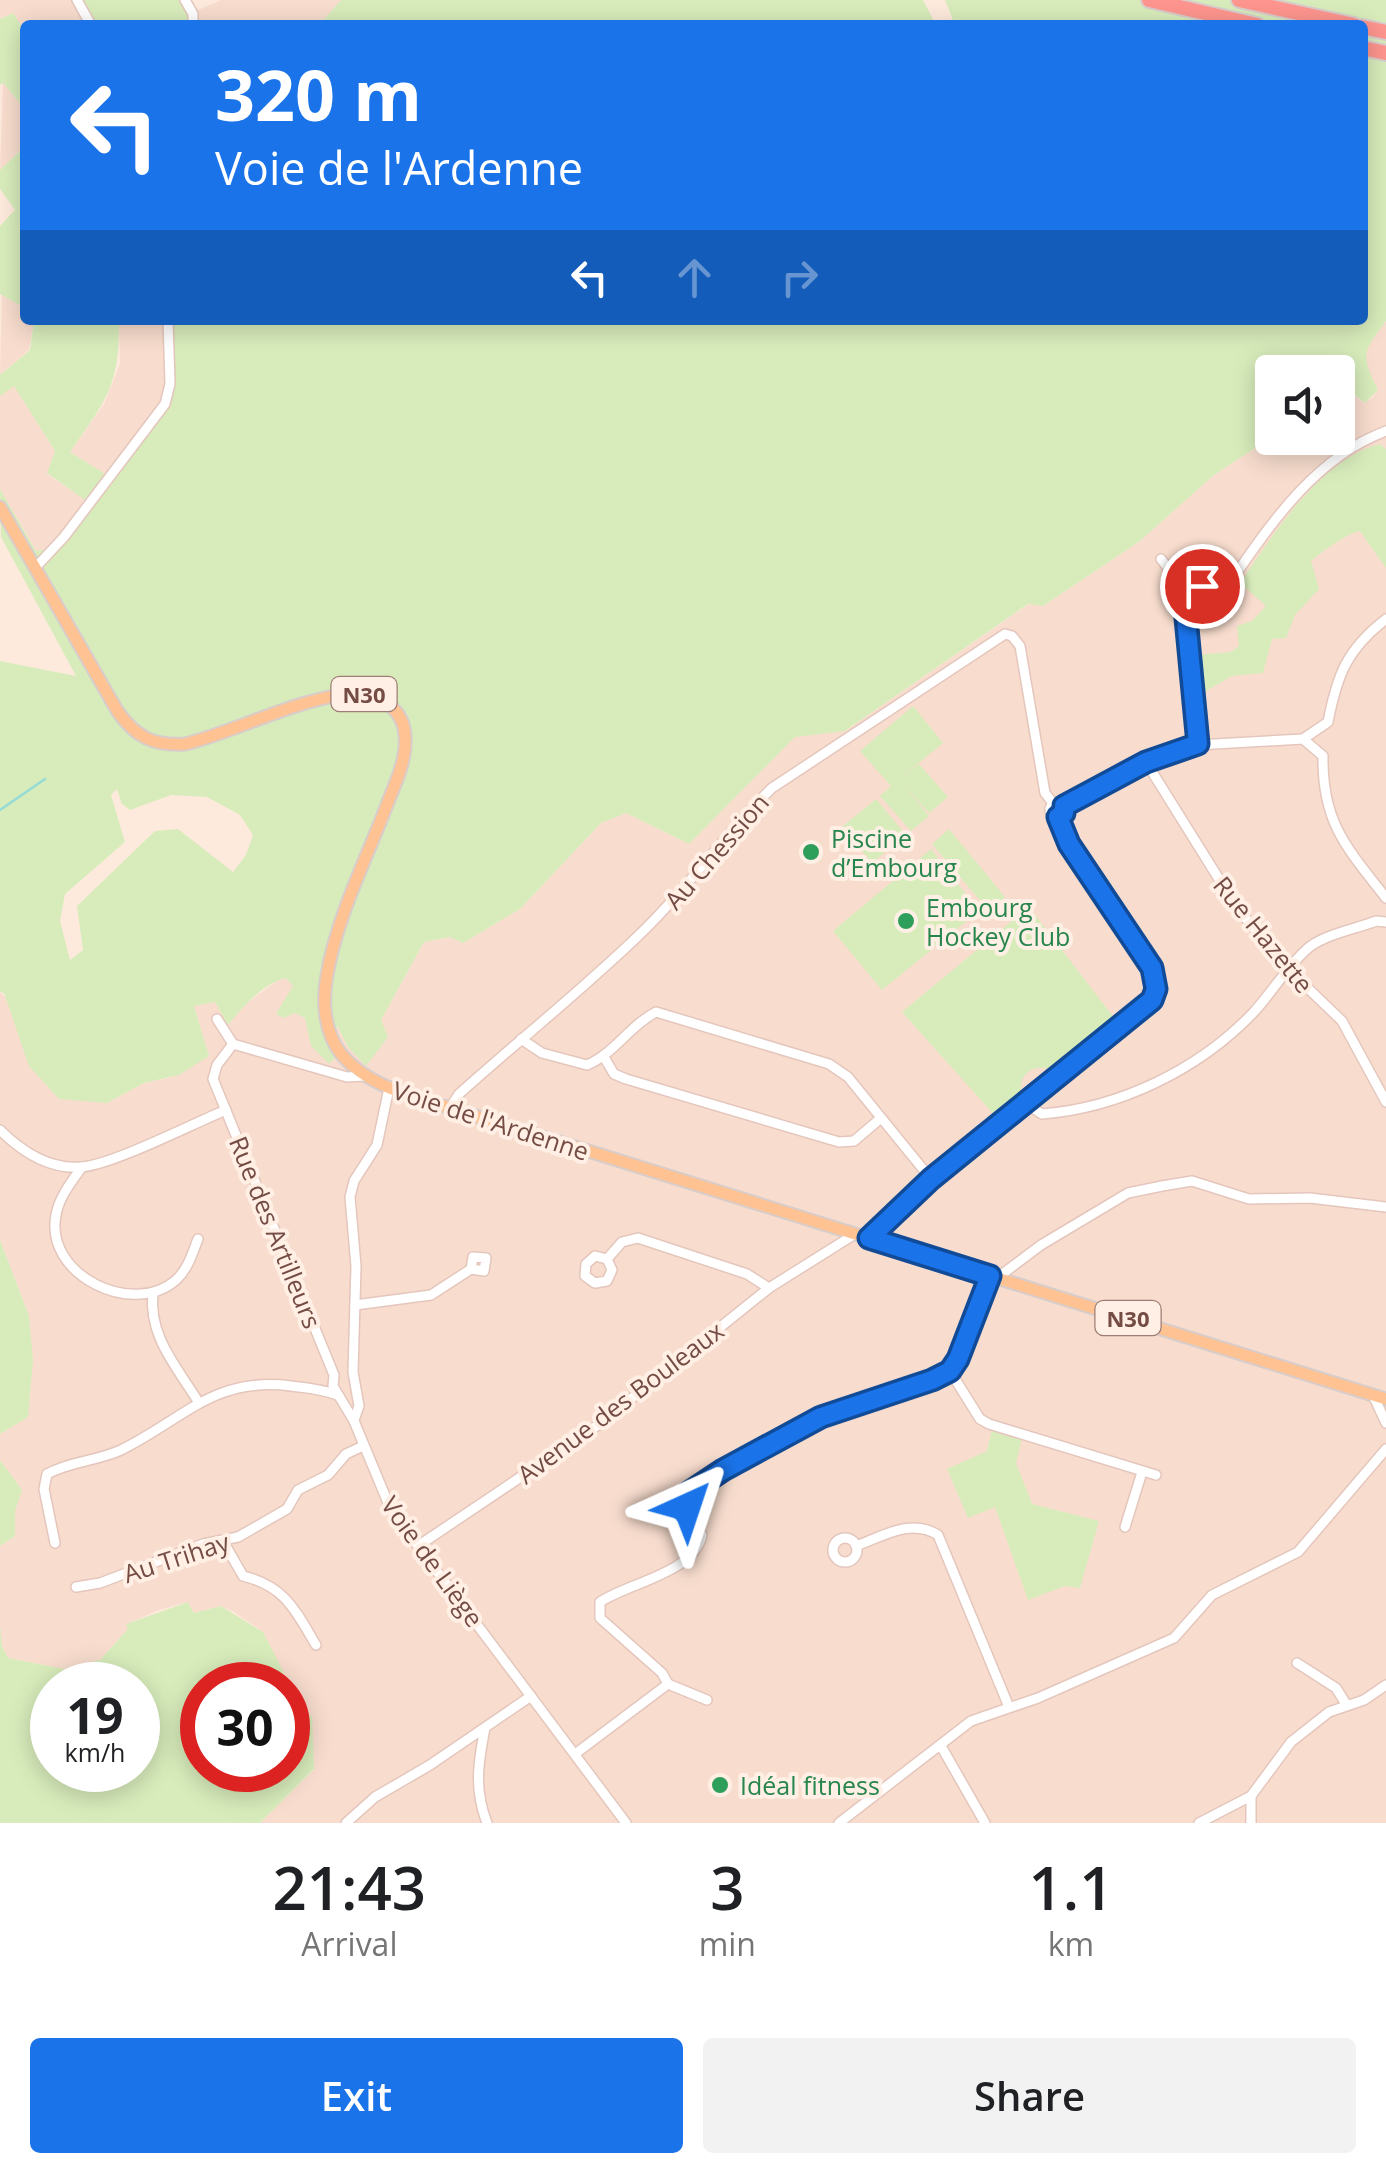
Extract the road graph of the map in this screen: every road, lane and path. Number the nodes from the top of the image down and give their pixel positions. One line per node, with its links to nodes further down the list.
1 (1149, 0): 3 (highway)
2 (1239, 0): 4 (highway)
3 (1235, 20)
4 (1331, 20)
5 (168, 325): 9 (street)
6 (1386, 431): 10 (street)
7 (0, 508): 9 (main road, N30)
8 (1161, 559): 10 (street)
9 (35, 568): 25 (main road, Voie de l'Ardenne / N30)
10 (1186, 591): 13 (street)
11 (1386, 619): 12 (street)
12 (1302, 739): 13 (street); 18 (street)
13 (1198, 744): 14 (street)
14 (1146, 762): 16 (street); 20 (street, Rue Hazette)
15 (1053, 803): 16 (street); 17 (street); 22 (street, Au Chession)
16 (1064, 806): 17 (street)
17 (1058, 817): 28 (street)
18 (1386, 898)
19 (1386, 922): 20 (street)
20 (1290, 971): 27 (street, Rue Hazette); 28 (street)
21 (216, 1019): 23 (street)
22 (520, 1039): 24 (street); 29 (street, Au Chession)
23 (233, 1044): 25 (street); 30 (street, Rue des Artilleurs)
24 (604, 1056): 31 (street); 31 (street)
25 (366, 1076): 26 (main road, Voie de l'Ardenne / N30)
26 (389, 1088): 29 (main road, Voie de l'Ardenne / N30); 44 (street, Voie de Liège)
27 (1386, 1102)
28 (1026, 1104): 34 (street)
29 (450, 1108): 36 (main road, Voie de l'Ardenne / N30)
30 (226, 1110): 33 (street); 46 (street, Rue des Artilleurs)
31 (881, 1118): 34 (street)
32 (0, 1130): 33 (street)
33 (82, 1167): 43 (street)
34 (931, 1179): 37 (street)
35 (1386, 1207): 41 (street)
36 (855, 1234): 37 (main road, Voie de l'Ardenne / N30); 42 (street, Avenue des Bouleaux)
37 (869, 1238): 41 (main road, Voie de l'Ardenne / N30)
38 (198, 1239): 43 (street)
39 (607, 1259): 42 (street)
40 (471, 1270): 44 (street)
41 (993, 1277): 45 (street); 47 (main road, Voie de l'Ardenne / N30)
42 (768, 1288): 58 (street, Avenue des Bouleaux)
43 (153, 1293): 48 (street)
44 (355, 1305): 49 (street, Voie de Liège)
45 (950, 1371): 53 (street); 63 (street)
46 (337, 1394): 48 (street); 49 (street, Rue des Artilleurs)
47 (1380, 1397): 50 (street)
48 (199, 1403): 57 (street)
49 (354, 1421): 51 (street, Voie de Liège)
50 (1386, 1423)
51 (364, 1446): 56 (street, Au Trihay); 58 (street, Voie de Liège)
52 (1386, 1449): 68 (street)
53 (1142, 1472): 54 (street); 55 (street)
54 (1156, 1475)
55 (1125, 1527)
56 (223, 1541): 60 (street, Au Trihay); 61 (street)
57 (55, 1542)
58 (418, 1546): 65 (street, Voie de Liège)
59 (856, 1546): 68 (street)
60 (76, 1586)
61 (316, 1645)
62 (1298, 1663): 67 (street)
63 (668, 1684): 66 (street); 71 (street)
64 (1386, 1686): 67 (street)
65 (531, 1696): 69 (street); 71 (street, Voie de Liège)
66 (707, 1700)
67 (1346, 1704): 72 (street)
68 (1009, 1707): 70 (street)
69 (484, 1728): 73 (street); 74 (street)
70 (941, 1746): 76 (street); 77 (street)
71 (575, 1754): 75 (street, Voie de Liège)
72 (1250, 1796): 78 (street); 79 (street)
73 (346, 1823)
74 (487, 1823)
75 (626, 1823)
76 (839, 1823)
77 (985, 1823)
78 (1199, 1823)
79 (1251, 1823)

